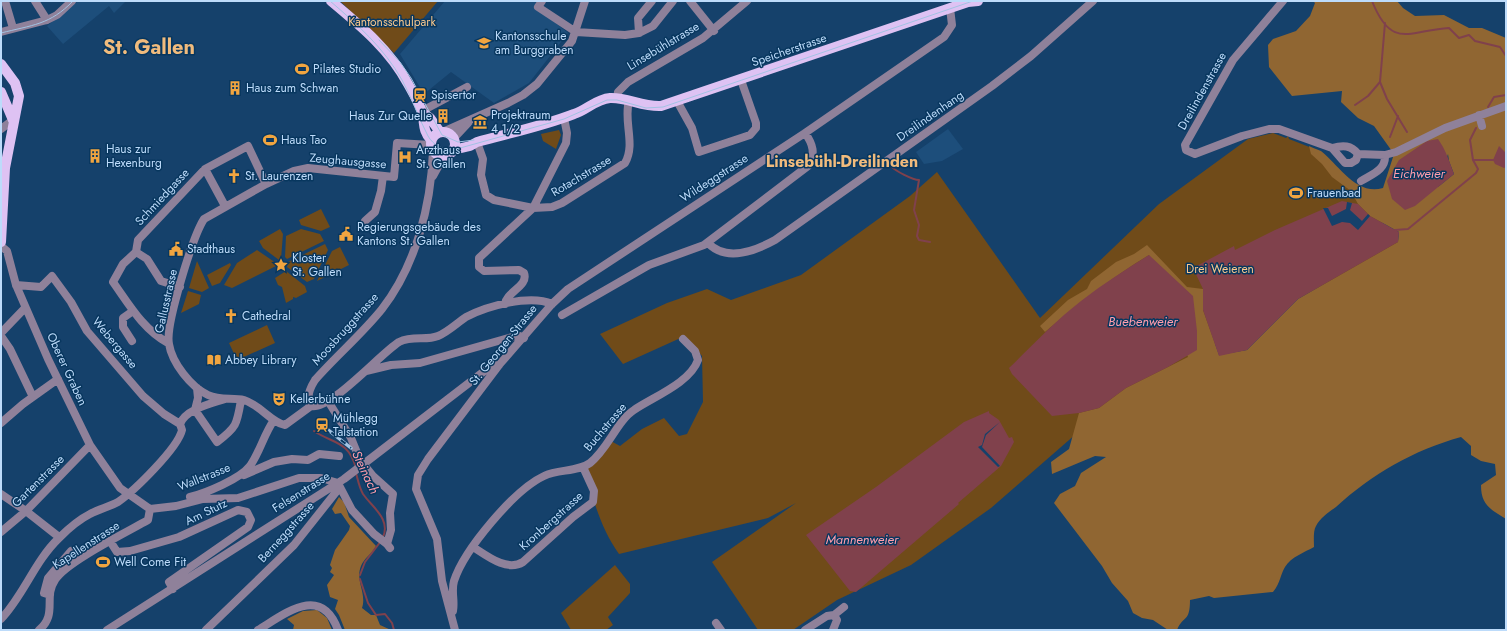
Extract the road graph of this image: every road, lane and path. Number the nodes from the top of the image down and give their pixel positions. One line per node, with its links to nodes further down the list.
1 (5, 1): 15 (street)
2 (35, 1): 14 (street)
3 (72, 1): 14 (street)
4 (331, 1): 29 (main road)
5 (542, 1): 18 (street)
6 (585, 1): 18 (street)
7 (652, 1): 19 (street)
8 (673, 1): 19 (street)
9 (690, 1): 16 (street)
10 (747, 1): 16 (street, Linsebühlstrasse)
11 (1093, 1): 53 (street, Dreilindenhang)
12 (1283, 1): 41 (street, Dreilindenstrasse)
13 (964, 3): 21 (main road, Speicherstrasse); 37 (street, Wildeggstrasse)
14 (47, 20): 15 (street)
15 (13, 28): 17 (street)
16 (714, 31): 25 (street, Linsebühlstrasse)
17 (2, 32)
18 (576, 32): 19 (street); 33 (street)
19 (639, 33)
20 (1, 64): 23 (main road)
21 (741, 80): 27 (main road, Speicherstrasse); 27 (street)
22 (467, 87): 29 (street)
23 (18, 91): 24 (main road); 32 (main road)
24 (2, 93): 32 (main road)
25 (617, 98): 26 (main road, Speicherstrasse); 31 (main road)
26 (629, 101): 27 (main road, Speicherstrasse); 50 (street, Rotachstrasse)
27 (677, 101)
28 (1506, 106): 30 (street, Dreilindenstrasse)
29 (422, 112): 36 (main road); 39 (main road)
30 (1479, 115): 34 (street); 43 (street, Dreilindenstrasse)
31 (564, 118): 38 (main road); 50 (street)
32 (13, 120): 35 (street); 52 (main road)
33 (471, 120): 36 (street); 40 (street, Moosbruggstrasse)
34 (1482, 126)
35 (1, 129)
36 (443, 132): 39 (main road); 40 (main road)
37 (806, 133): 53 (street); 59 (street, Wildeggstrasse)
38 (478, 142): 40 (main road); 50 (street, Rotachstrasse)
39 (432, 146): 40 (main road); 45 (street, Zeughausgasse); 46 (street, Moosbruggstrasse)
40 (452, 147): 46 (street, Moosbruggstrasse)
41 (1332, 148): 42 (street, Dreilindenstrasse); 42 (street, Dreilindenstrasse)
42 (1358, 154): 43 (street, Dreilindenstrasse)
43 (1385, 155): 47 (street)
44 (205, 169): 48 (street, Schmiedgasse); 49 (street); 55 (street, Schmiedgasse)
45 (383, 176): 48 (street, Zeughausgasse); 51 (street)
46 (432, 177): 77 (street, Moosbruggstrasse)
47 (1361, 180)
48 (266, 184): 49 (street, Zeughausgasse)
49 (225, 206): 57 (street, Gallusstrasse)
50 (533, 208): 58 (street)
51 (366, 221)
52 (1, 242)
53 (708, 243): 62 (street)
54 (1, 246): 56 (street, Oberer Graben)
55 (136, 252): 57 (street); 61 (street, Schmiedgasse)
56 (16, 284): 60 (street, Oberer Graben); 81 (street, Webergasse)
57 (180, 287): 68 (street, Gallusstrasse)
58 (505, 304): 59 (street, St. Georgen-Strasse); 70 (street, St. Georgen-Strasse)
59 (552, 304): 65 (street, St. Georgen-Strasse)
60 (25, 308): 63 (street); 71 (street, Oberer Graben)
61 (133, 311): 67 (street); 68 (street)
62 (562, 315)
63 (1, 333)
64 (1, 336): 73 (street)
65 (524, 338): 69 (street, St. Georgen-Strasse); 70 (street)
66 (684, 339): 84 (street, Buchstrasse)
67 (132, 341)
68 (168, 343): 72 (street, Gallusstrasse)
69 (499, 365): 86 (street, Felsenstrasse); 101 (street, St. Georgen-Strasse)
70 (366, 371): 76 (street, St. Georgen-Strasse)
71 (58, 379): 73 (street); 82 (street, Oberer Graben)
72 (197, 388): 74 (street); 78 (street)
73 (32, 397): 80 (street)
74 (227, 399): 75 (street); 78 (street)
75 (241, 400): 78 (street); 79 (street)
76 (328, 401): 77 (street, St. Georgen-Strasse); 86 (street)
77 (311, 406): 79 (street, St. Georgen-Strasse)
78 (195, 410): 81 (street)
79 (274, 420): 85 (street, Wallstrasse)
80 (1, 422)
81 (180, 424): 87 (street)
82 (90, 445): 87 (street, Oberer Graben); 91 (street, Gartenstrasse)
83 (340, 456): 85 (street)
84 (583, 467): 95 (street, Buchstrasse); 95 (street, Kronbergstrasse)
85 (241, 475): 89 (street, Wallstrasse)
86 (341, 483): 89 (street); 97 (street, Felsenstrasse); 105 (street, Berneggstrasse)
87 (128, 493): 90 (street); 93 (street)
88 (1, 494): 91 (street)
89 (166, 506): 90 (street)
90 (150, 509): 94 (street, Kapellenstrasse)
91 (26, 511): 92 (street, Gartenstrasse); 93 (street)
92 (1, 532)
93 (59, 537): 102 (street)
94 (110, 541): 97 (street, Am Stutz); 98 (street, Kapellenstrasse)
95 (473, 547): 101 (street, Buchstrasse)
96 (72, 551): 98 (street)
97 (174, 589): 104 (street, Felsenstrasse)
98 (50, 595): 103 (street, Kapellenstrasse)
99 (844, 607): 100 (street)
100 (834, 615): 109 (street); 110 (street)
101 (452, 616): 108 (street, St. Georgen-Strasse)
102 (1, 620)
103 (39, 630)
104 (107, 630)
105 (206, 630)
106 (258, 630): 107 (street)
107 (338, 630)
108 (455, 630)
109 (805, 630)
110 (833, 630)

